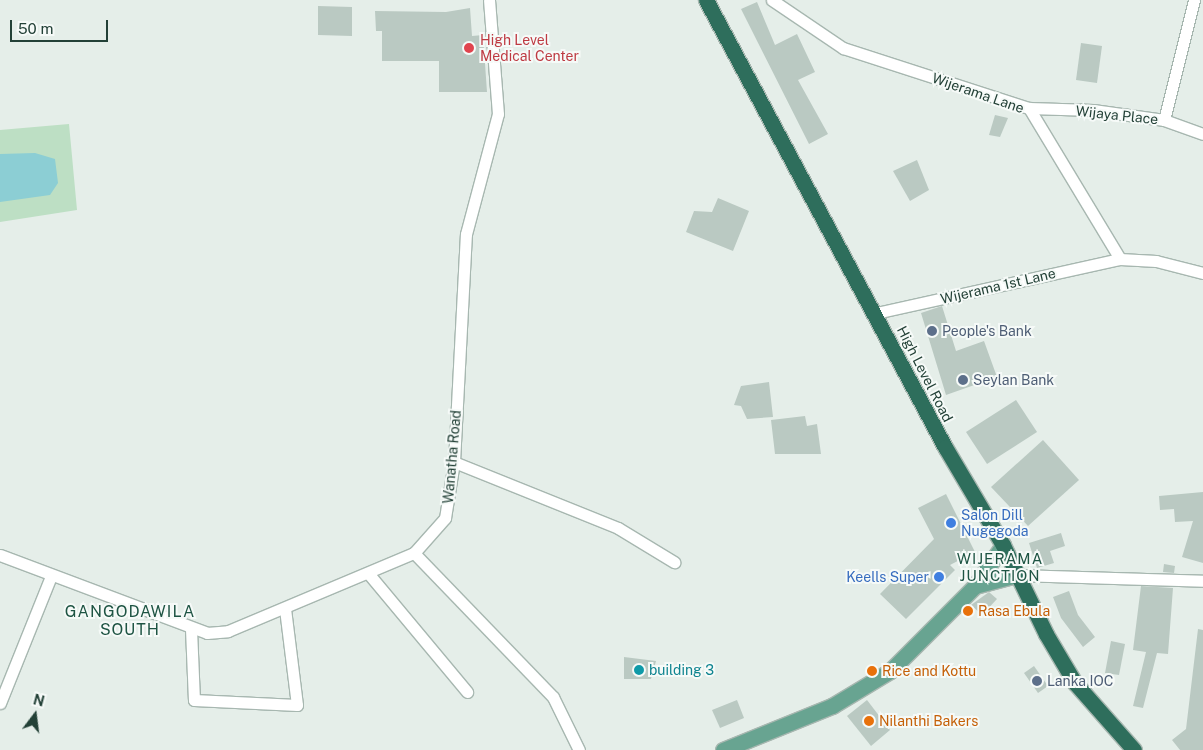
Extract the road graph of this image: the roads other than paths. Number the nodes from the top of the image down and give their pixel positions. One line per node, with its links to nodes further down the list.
1 (489, 0): 11 (street, Wanatha Road)
2 (706, 0): 10 (highway, High Level Road)
3 (772, 0): 5 (street, Wijerama Lane)
4 (1194, 0): 6 (street)
5 (1029, 108): 6 (street, Wijaya Place); 8 (street, Wijerama Lane)
6 (1164, 120): 7 (street, Wijaya Place)
7 (1203, 134)
8 (1120, 259): 9 (street, Wijerama 1st Lane); 10 (street, Wijerama 1st Lane)
9 (1203, 273)
10 (876, 313): 12 (highway, High Level Road)
11 (454, 462): 13 (street, Wanatha Road); 15 (street)
12 (1003, 545): 17 (highway, High Level Road); 20 (main road)
13 (414, 553): 16 (street, Wanatha Road); 25 (street)
14 (0, 555): 18 (street, Wanatha Road)
15 (674, 562)
16 (368, 573): 21 (street, Wanatha Road); 23 (street)
17 (1017, 574): 19 (street); 20 (main road); 27 (highway, High Level Road)
18 (51, 576): 22 (street, Wanatha Road); 24 (street)
19 (1203, 581)
20 (975, 586): 26 (main road)
21 (285, 608): 22 (street, Wanatha Road); 22 (street)
22 (191, 629)
23 (467, 692)
24 (0, 703)
25 (579, 750)
26 (723, 750)
27 (1134, 750)

